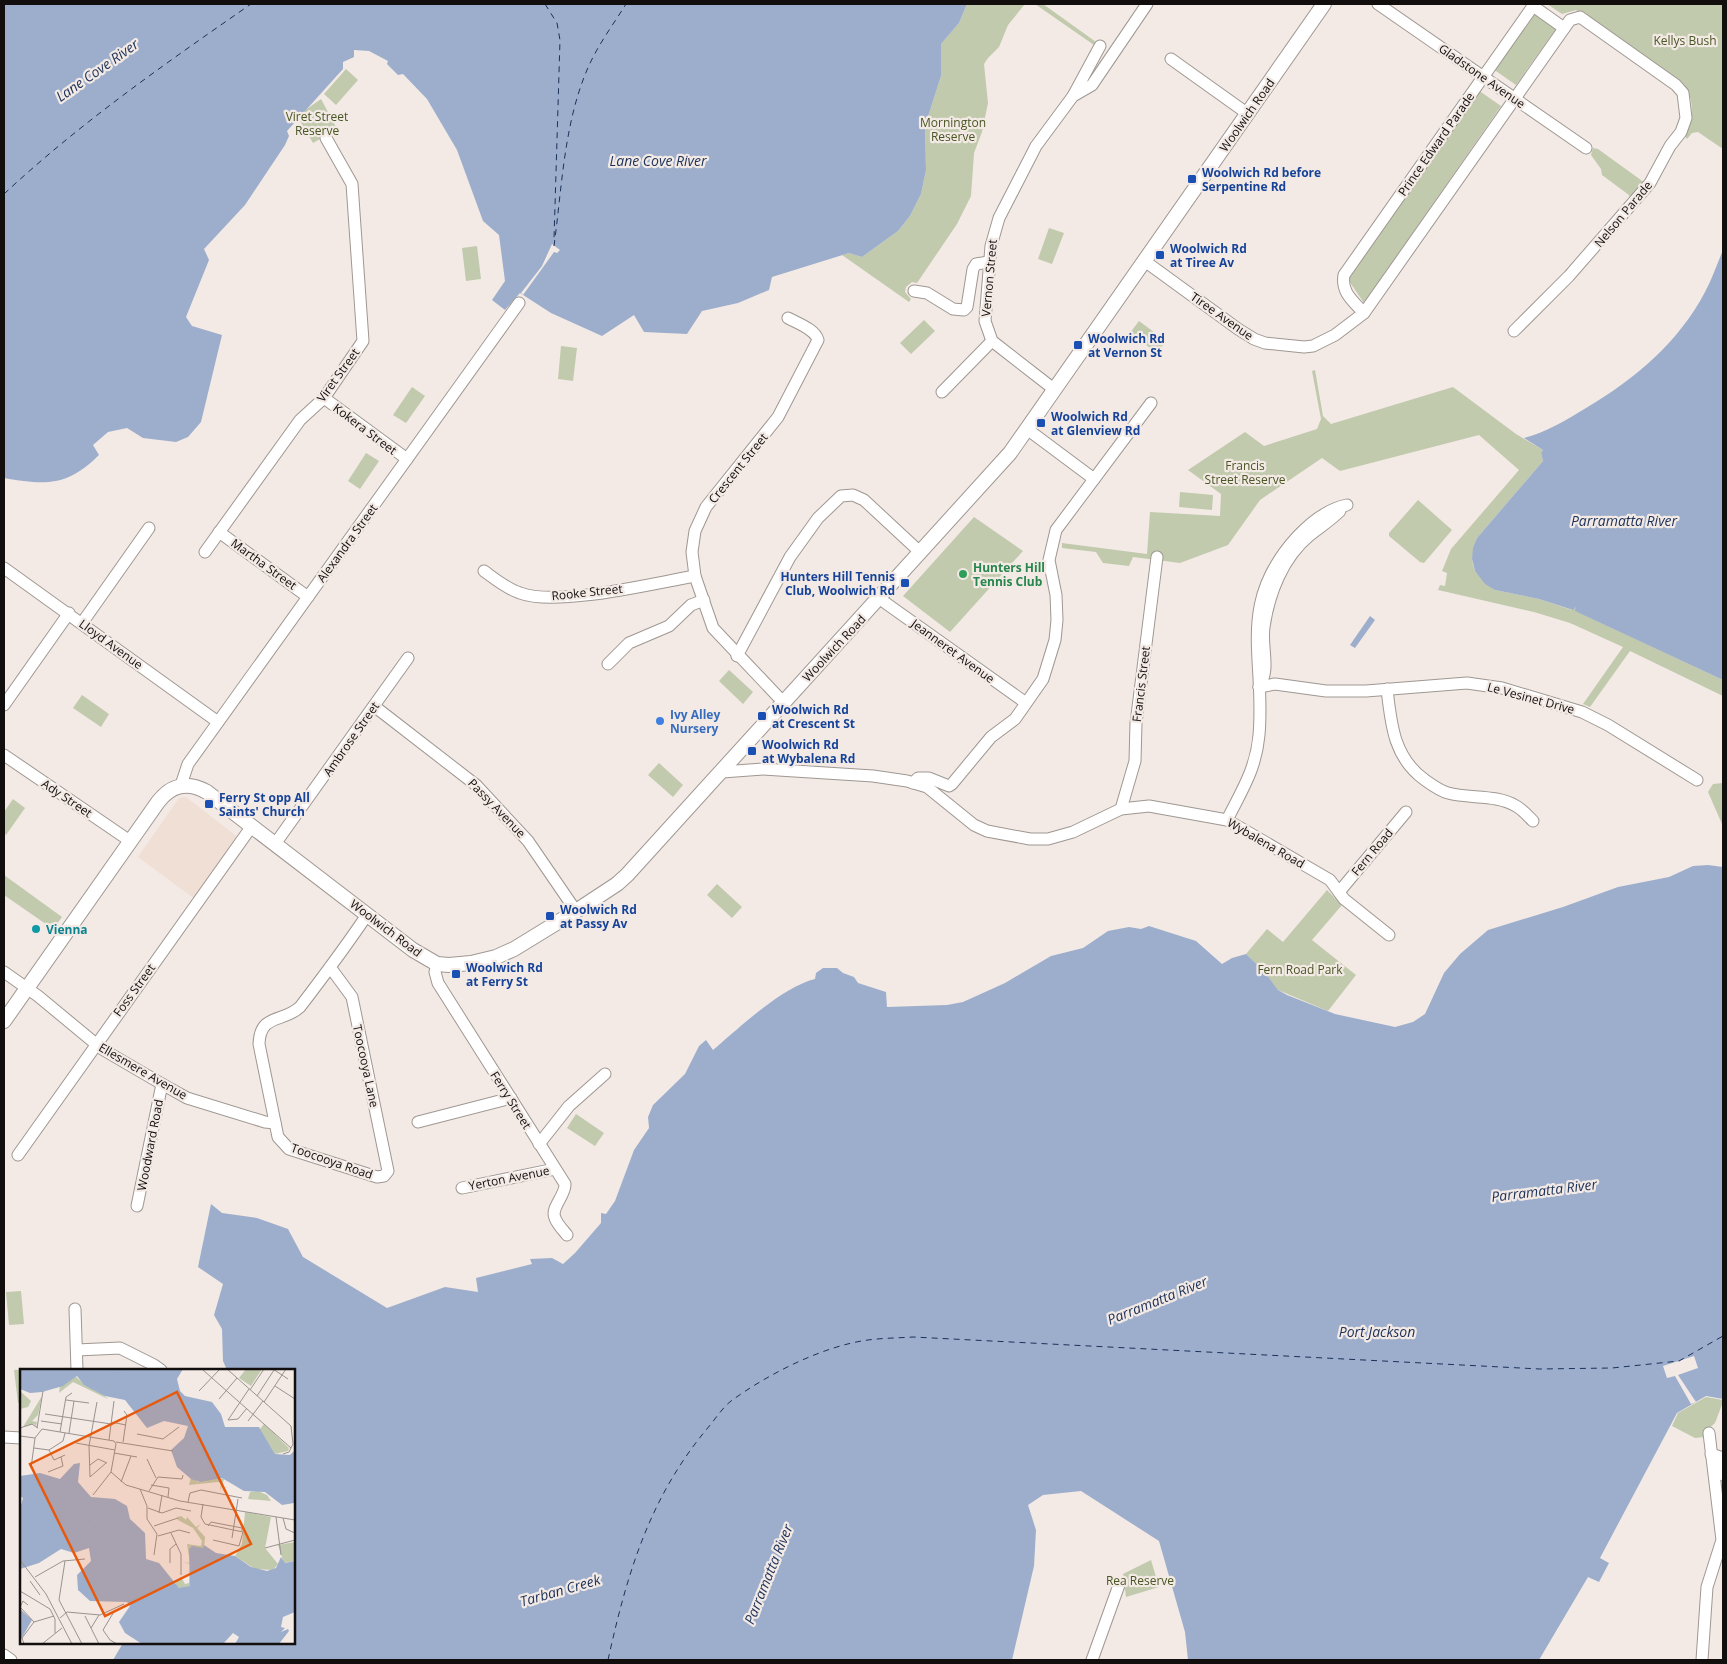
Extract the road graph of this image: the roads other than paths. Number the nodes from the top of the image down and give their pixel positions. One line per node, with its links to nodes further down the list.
1 (1147, 4): 8 (street, Vernon Street)
2 (1324, 4): 10 (street, Woolwich Road)
3 (1378, 4): 7 (street, Gladstone Avenue)
4 (1567, 24): 7 (street, Prince Edward Parade); 9 (street); 19 (street, Nelson Parade)
5 (1100, 46): 8 (street, Vernon Street)
6 (1171, 59): 10 (street)
7 (1483, 77): 9 (street, Gladstone Avenue); 17 (street, Prince Edward Parade)
8 (1073, 96): 13 (street, Vernon Street)
9 (1514, 99): 12 (street, Gladstone Avenue); 17 (street)
10 (1248, 114): 14 (street, Woolwich Road)
11 (326, 138): 23 (street, Viret Street)
12 (1586, 148)
13 (989, 262): 15 (street); 20 (street, Vernon Street)
14 (1146, 262): 17 (street, Tiree Avenue); 21 (street, Woolwich Road)
15 (914, 291)
16 (519, 303): 26 (street, Alexandra Street)
17 (1364, 313)
18 (788, 318): 35 (street, Crescent Street)
19 (1514, 331)
20 (992, 341): 21 (street); 22 (street)
21 (1055, 390): 25 (street, Woolwich Road)
22 (942, 392)
23 (324, 398): 26 (street, Kokera Street); 29 (street, Viret Street)
24 (1151, 403): 27 (street)
25 (1027, 429): 27 (street); 31 (street, Woolwich Road)
26 (407, 459): 36 (street, Alexandra Street)
27 (1094, 479): 47 (street)
28 (149, 528): 40 (street)
29 (220, 532): 30 (street, Viret Street); 36 (street, Martha Street)
30 (205, 552)
31 (921, 553): 37 (street, Woolwich Road); 41 (street)
32 (1157, 557): 56 (street, Francis Street)
33 (4, 568): 39 (street, Lloyd Avenue)
34 (484, 571): 35 (street, Rooke Street)
35 (695, 576): 38 (street, Crescent Street)
36 (308, 597): 50 (street, Alexandra Street)
37 (880, 598): 46 (street, Woolwich Road); 47 (street, Jeanneret Avenue)
38 (704, 600): 41 (street, Crescent Street); 43 (street)
39 (69, 613): 40 (street, Lloyd Avenue); 48 (street)
40 (82, 623): 50 (street, Lloyd Avenue)
41 (737, 656): 46 (street, Crescent Street)
42 (408, 658): 49 (street, Ambrose Street)
43 (608, 664)
44 (1259, 687): 44 (street); 45 (street, Le Vesinet Drive); 58 (street)
45 (1387, 689): 53 (street, Le Vesinet Drive); 59 (street)
46 (783, 702): 52 (street, Woolwich Road)
47 (1026, 703): 54 (street)
48 (4, 705)
49 (374, 706): 62 (street, Ambrose Street); 64 (street, Passy Avenue)
50 (218, 722): 55 (street, Alexandra Street)
51 (4, 755): 61 (street, Ady Street)
52 (722, 772): 54 (street, Wybalena Road); 64 (street, Woolwich Road)
53 (1697, 780)
54 (913, 783): 56 (street, Wybalena Road)
55 (181, 785): 60 (street, Woolwich Road); 61 (street)
56 (1121, 809): 58 (street, Wybalena Road)
57 (1406, 812): 63 (street, Fern Road)
58 (1227, 820): 63 (street, Wybalena Road)
59 (1533, 821)
60 (252, 826): 62 (street, Woolwich Road); 72 (street, Foss Street)
61 (130, 841): 70 (street)
62 (275, 844): 65 (street, Woolwich Road)
63 (1339, 892): 66 (street, Wybalena Road)
64 (576, 911): 67 (street, Woolwich Road)
65 (367, 915): 67 (street, Woolwich Road); 68 (street, Toocooya Road)
66 (1388, 935)
67 (437, 964): 75 (street, Ferry Street)
68 (330, 967): 77 (street, Toocooya Road); 81 (street, Toocooya Lane)
69 (4, 972): 70 (street, Ellesmere Avenue)
70 (27, 988): 71 (street); 72 (street, Ellesmere Avenue)
71 (4, 1021)
72 (96, 1044): 74 (street, Ellesmere Avenue); 79 (street, Foss Street)
73 (605, 1074): 78 (street)
74 (162, 1084): 77 (street, Ellesmere Avenue); 83 (street, Woodward Road)
75 (511, 1098): 76 (street); 78 (street, Ferry Street)
76 (418, 1122)
77 (275, 1123): 81 (street, Toocooya Road)
78 (539, 1144): 80 (street, Ferry Street)
79 (18, 1155)
80 (555, 1169): 82 (street, Yerton Avenue); 84 (street, Ferry Street)
81 (388, 1171)
82 (462, 1188)
83 (137, 1206)
84 (567, 1235)
85 (76, 1309): 86 (street)
86 (77, 1350): 87 (street); 88 (street)
87 (77, 1369)
88 (160, 1369)
89 (1709, 1433): 92 (street)
90 (4, 1437): 91 (street)
91 (20, 1438)
92 (1711, 1454): 93 (street); 94 (street)
93 (1723, 1475)
94 (1722, 1542): 99 (street)
95 (1119, 1585): 98 (street)
96 (4, 1655): 97 (street)
97 (11, 1660)
98 (1092, 1660)
99 (1702, 1660)

